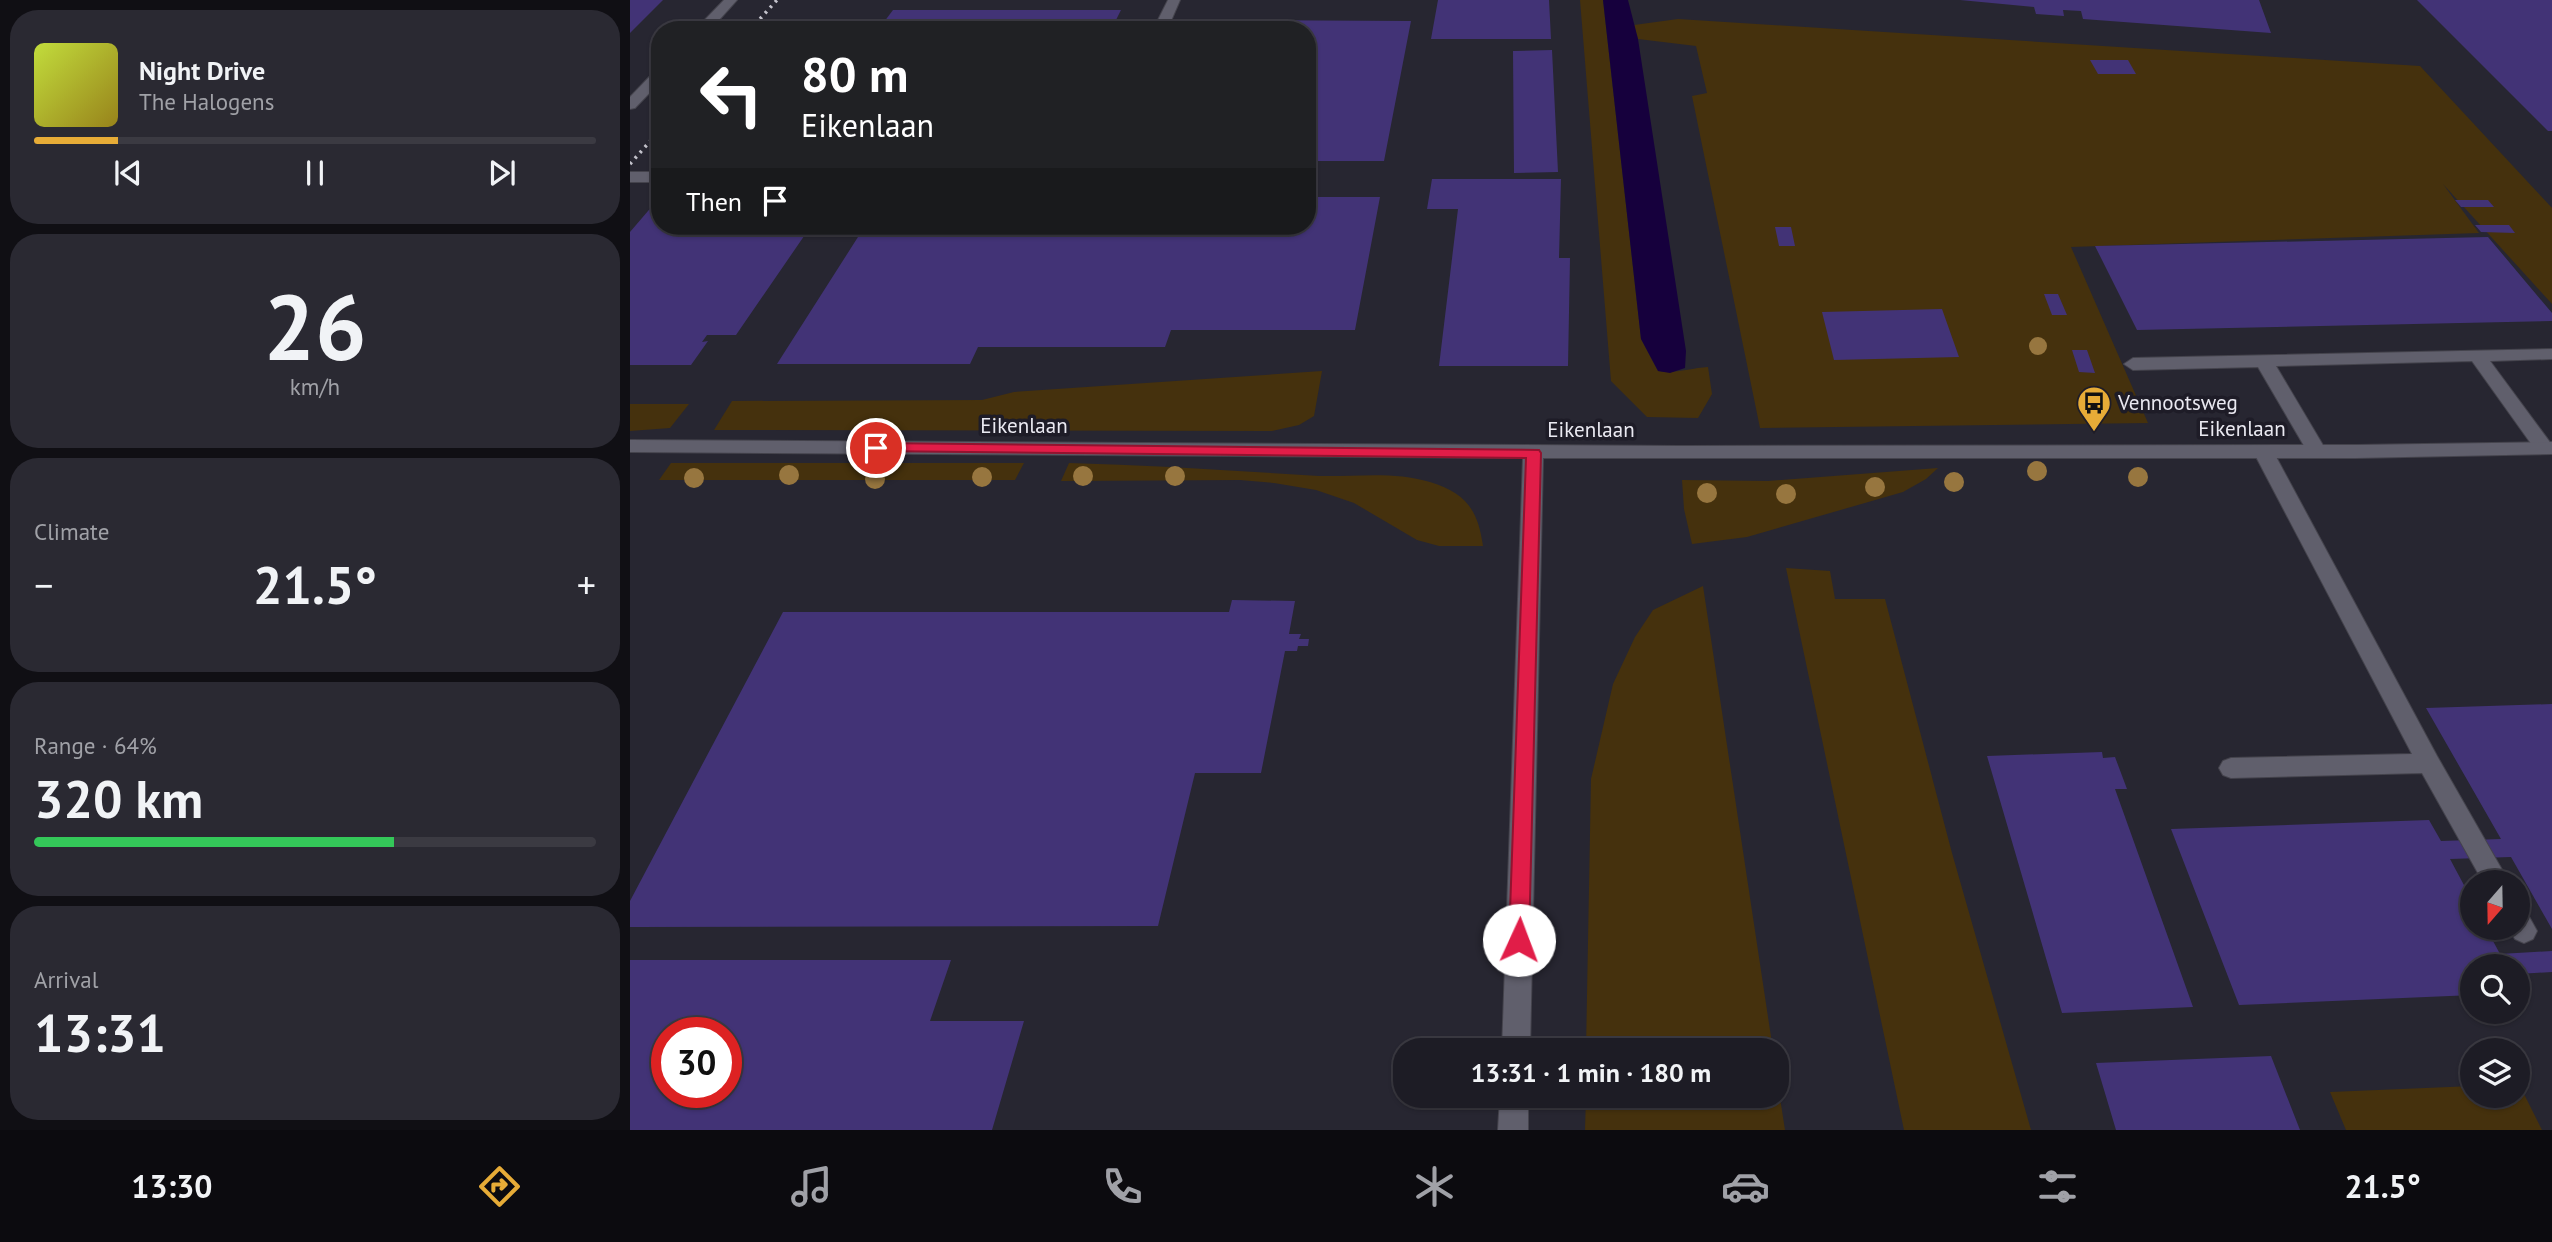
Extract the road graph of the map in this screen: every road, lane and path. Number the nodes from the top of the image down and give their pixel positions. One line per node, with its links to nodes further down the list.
1 (731, 0): 3 (street)
2 (1174, 0): 4 (street)
3 (711, 21)
4 (1164, 21)
5 (651, 83): 6 (street)
6 (630, 105)
7 (630, 177): 8 (street)
8 (651, 177)
9 (2552, 354): 10 (street)
10 (2477, 356): 11 (street); 14 (street)
11 (2264, 361): 12 (street); 15 (street)
12 (2133, 364)
13 (630, 446): 16 (street, Eikenlaan)
14 (2548, 448): 15 (street, Eikenlaan)
15 (2317, 452): 17 (street, Eikenlaan)
16 (1534, 453): 17 (street, Eikenlaan); 21 (street)
17 (2264, 453): 18 (street)
18 (2429, 763): 19 (street); 20 (street)
19 (2231, 768)
20 (2489, 870)
21 (1516, 1038)
22 (1514, 1108): 23 (street)
23 (1513, 1130)

